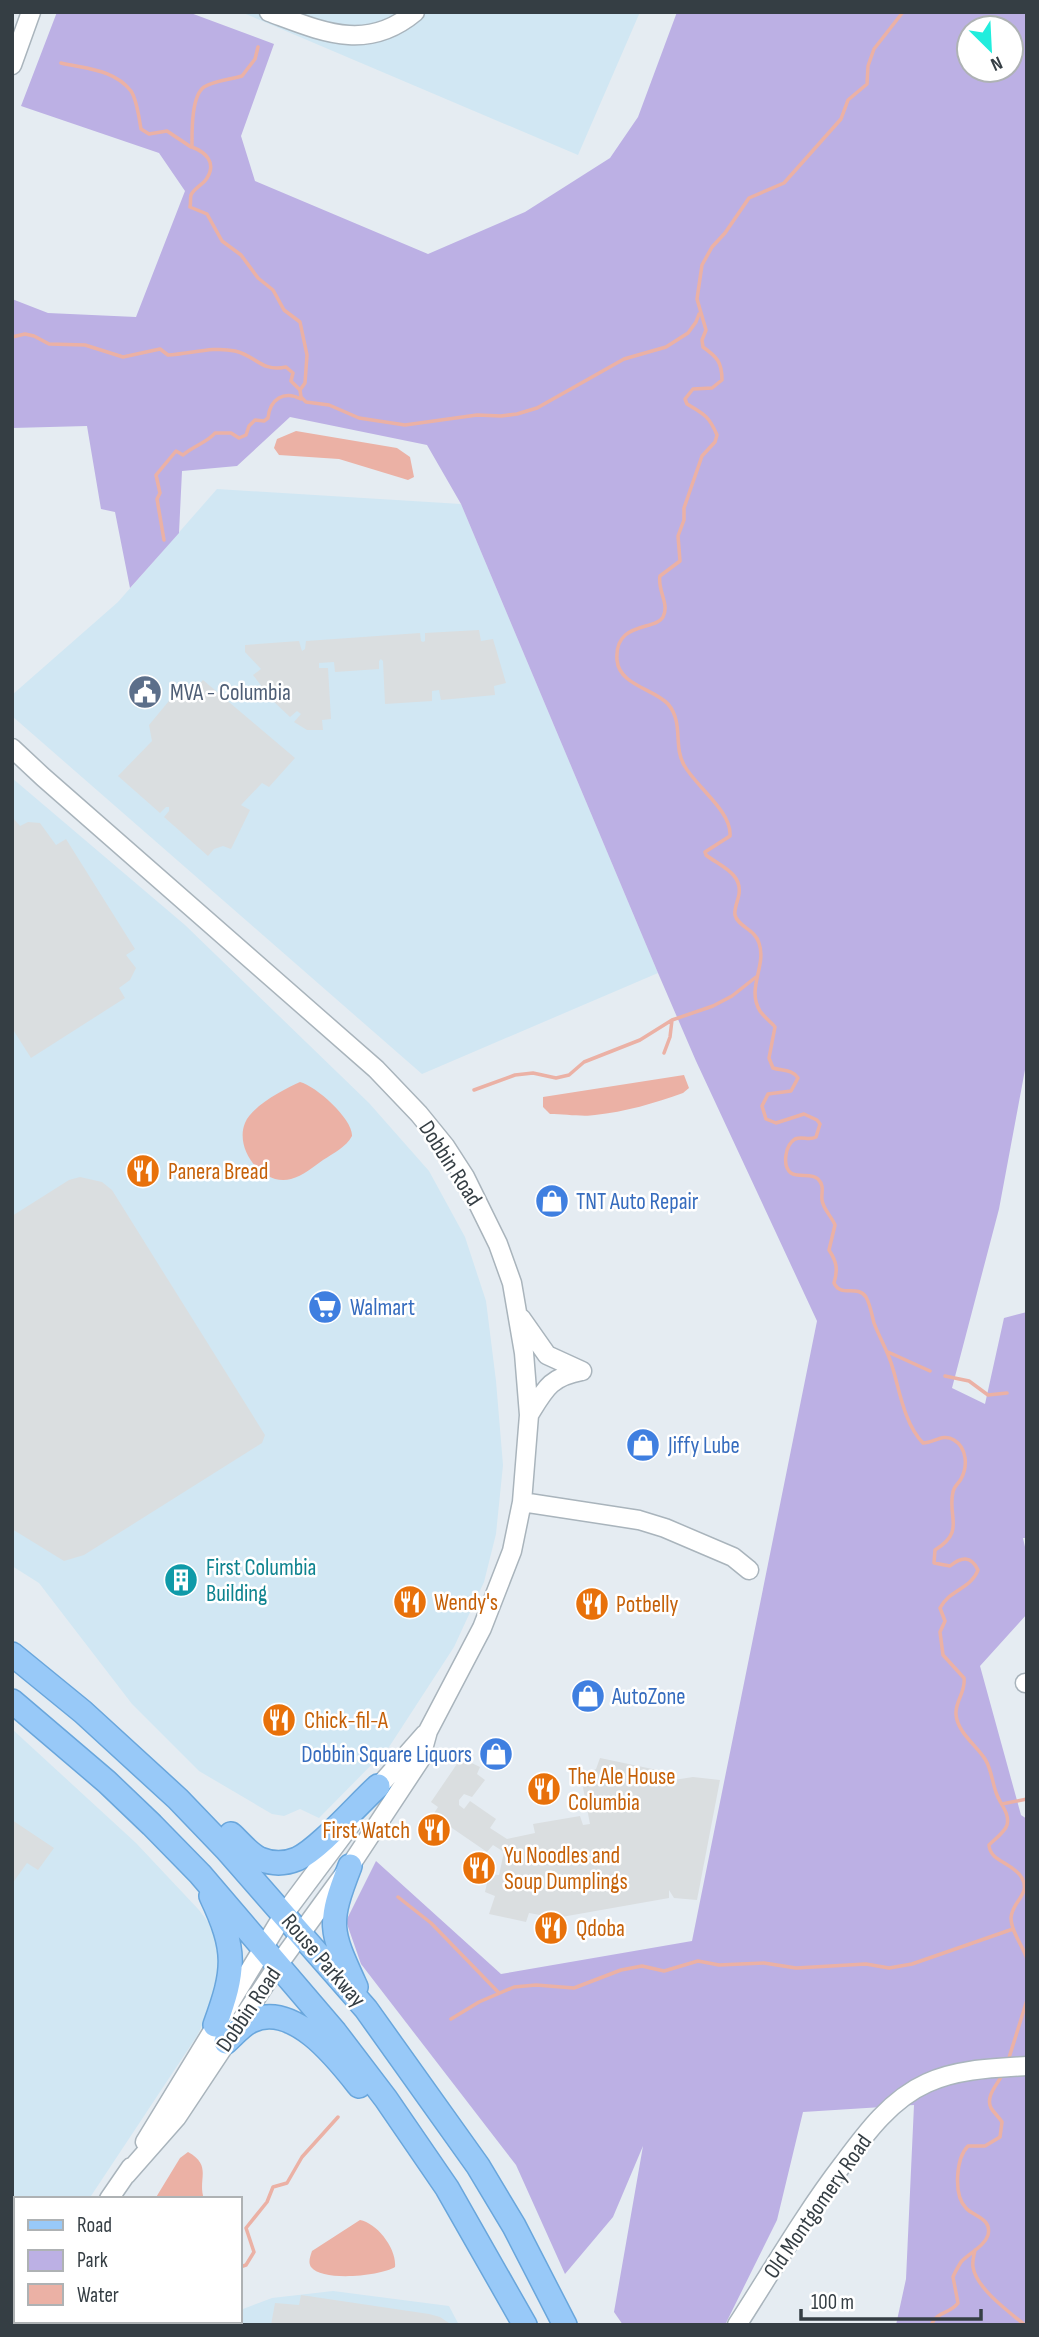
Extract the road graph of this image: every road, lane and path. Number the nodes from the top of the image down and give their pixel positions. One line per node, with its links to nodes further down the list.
1 (31, 12): 4 (street)
2 (269, 12): 3 (street)
3 (415, 12)
4 (12, 65)
5 (12, 748): 6 (street, Dobbin Road)
6 (518, 1314): 7 (street, Dobbin Road); 7 (street)
7 (528, 1415): 8 (street, Dobbin Road)
8 (522, 1502): 9 (street); 12 (street, Dobbin Road)
9 (749, 1570)
10 (12, 1651): 13 (main road); 16 (main road, Rouse Parkway)
11 (12, 1701): 15 (main road, Rouse Parkway)
12 (428, 1731): 13 (street, Dobbin Road); 14 (street, Dobbin Road)
13 (378, 1786): 16 (street, Dobbin Road)
14 (349, 1866): 17 (street, Dobbin Road); 19 (main road)
15 (200, 1874): 18 (main road, Rouse Parkway); 20 (main road)
16 (284, 1914): 17 (main road, Rouse Parkway); 18 (street, Dobbin Road)
17 (301, 1934): 18 (street, Dobbin Road); 19 (main road, Rouse Parkway)
18 (270, 1956): 20 (street, Dobbin Road); 23 (main road, Rouse Parkway)
19 (366, 2009): 25 (main road, Rouse Parkway)
20 (220, 2034): 22 (street, Dobbin Road); 23 (main road)
21 (1014, 2067): 26 (street, Old Montgomery Road)
22 (110, 2197)
23 (508, 2293): 24 (main road, Rouse Parkway)
24 (525, 2325)
25 (565, 2325)
26 (737, 2325)

